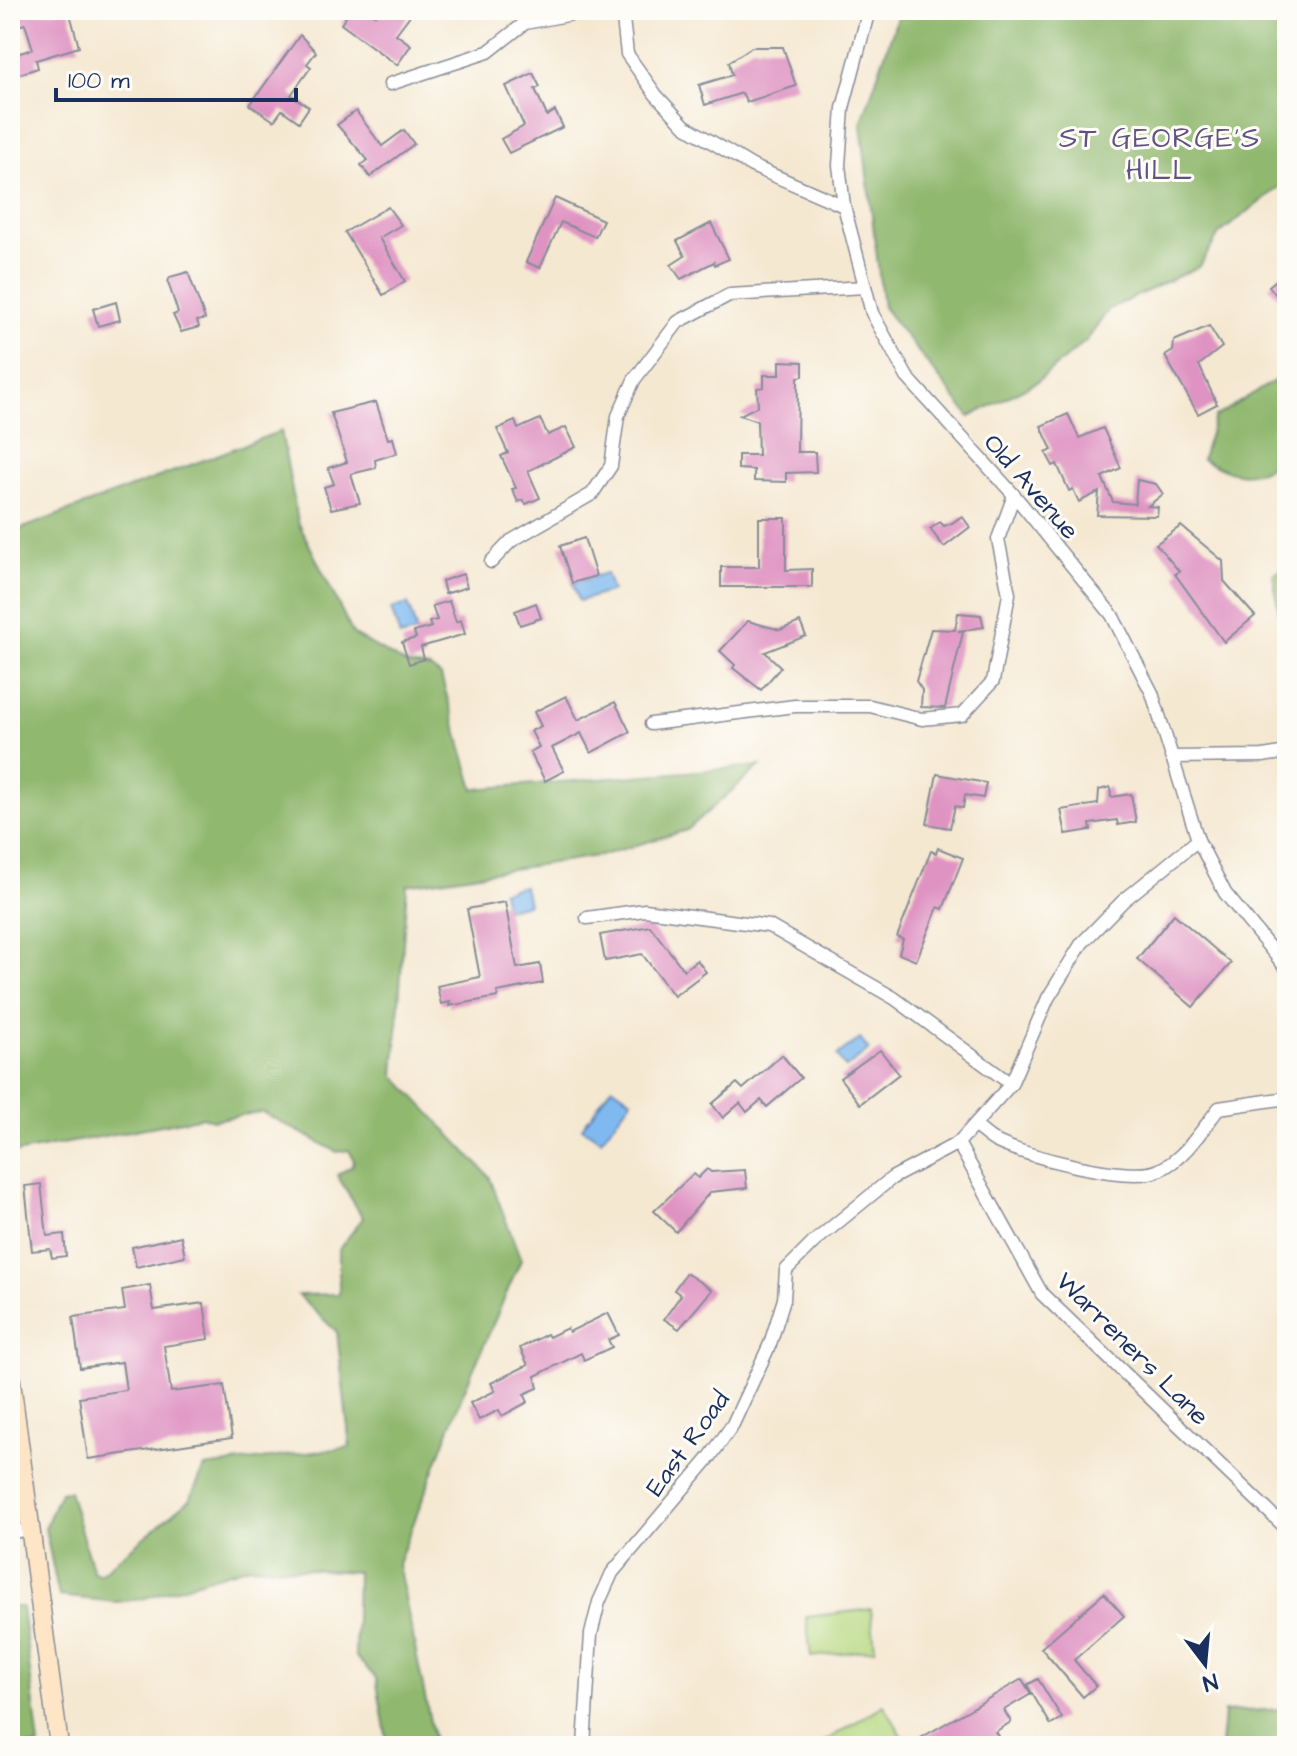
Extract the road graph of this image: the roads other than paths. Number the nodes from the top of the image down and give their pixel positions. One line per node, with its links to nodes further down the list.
1 (594, 10): 4 (street)
2 (622, 10): 5 (street)
3 (869, 10): 5 (street, Old Avenue)
4 (390, 84)
5 (844, 206): 6 (street, Old Avenue)
6 (865, 287): 7 (street, Old Avenue); 8 (street)
7 (1014, 495): 9 (street); 11 (street, Old Avenue)
8 (491, 562)
9 (651, 724)
10 (1287, 752): 11 (street)
11 (1171, 757): 12 (street, Old Avenue)
12 (1198, 840): 14 (street, Old Avenue); 15 (street)
13 (587, 918): 15 (street)
14 (1287, 969)
15 (1011, 1084): 17 (street)
16 (1287, 1098): 17 (street)
17 (975, 1126): 18 (street)
18 (958, 1143): 20 (street, Warreners Lane); 23 (street, East Road)
19 (10, 1374): 21 (main road)
20 (1287, 1529)
21 (19, 1531): 22 (main road)
22 (59, 1746)
23 (584, 1746)

